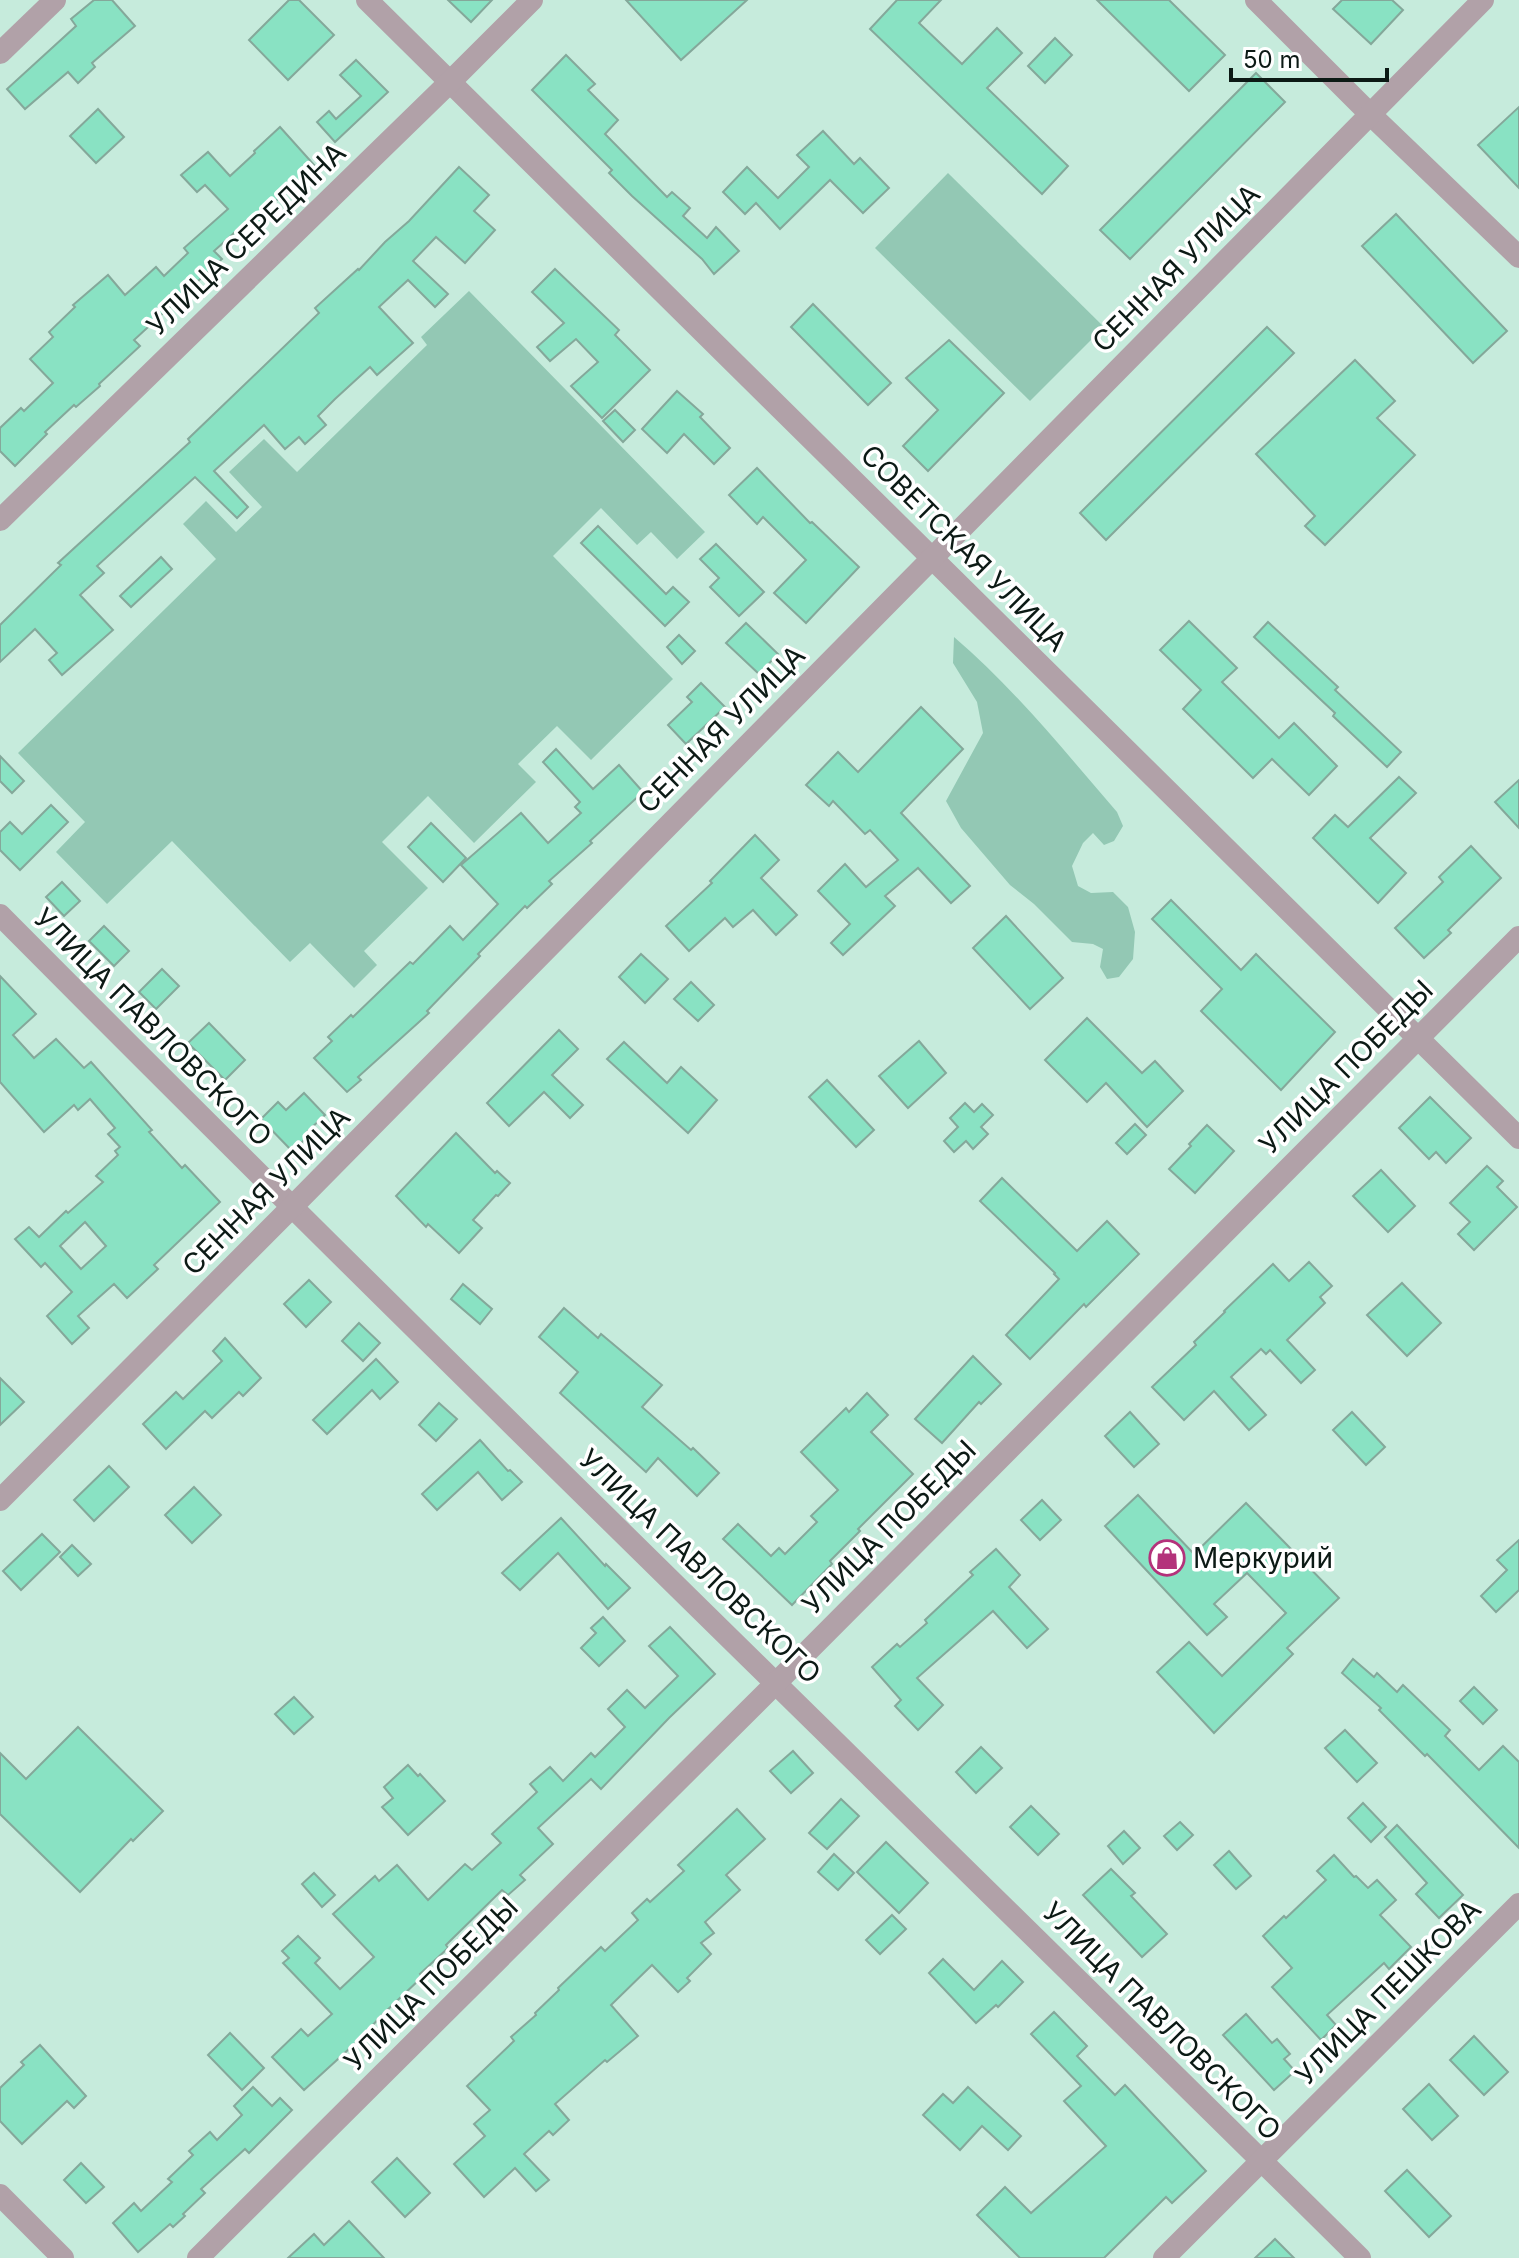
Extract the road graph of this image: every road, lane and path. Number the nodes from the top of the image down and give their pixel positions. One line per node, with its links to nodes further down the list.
1 (55, 0): 6 (street)
2 (367, 0): 7 (street, СОВЕТСКАЯ УЛИЦА)
3 (532, 0): 7 (street, УЛИЦА СЕРЕДИНА)
4 (1256, 0): 8 (street)
5 (1483, 0): 8 (street, СЕННАЯ УЛИЦА)
6 (0, 53)
7 (450, 82): 10 (street, УЛИЦА СЕРЕДИНА); 11 (street, СОВЕТСКАЯ УЛИЦА)
8 (1371, 115): 9 (street); 11 (street, СЕННАЯ УЛИЦА)
9 (1519, 257)
10 (0, 520)
11 (932, 558): 14 (street, СОВЕТСКАЯ УЛИЦА); 16 (street, СЕННАЯ УЛИЦА)
12 (0, 915): 16 (street, УЛИЦА ПАВЛОВСКОГО)
13 (1519, 937): 14 (street, УЛИЦА ПОБЕДЫ)
14 (1417, 1037): 15 (street, СОВЕТСКАЯ УЛИЦА); 18 (street, УЛИЦА ПОБЕДЫ)
15 (1519, 1138)
16 (291, 1208): 17 (street, СЕННАЯ УЛИЦА); 18 (street, УЛИЦА ПАВЛОВСКОГО)
17 (0, 1500)
18 (777, 1682): 20 (street, УЛИЦА ПАВЛОВСКОГО); 23 (street, УЛИЦА ПОБЕДЫ)
19 (1519, 1904): 20 (street, УЛИЦА ПЕШКОВА)
20 (1261, 2160): 24 (street, УЛИЦА ПЕШКОВА); 25 (street, УЛИЦА ПАВЛОВСКОГО)
21 (0, 2195): 22 (street)
22 (63, 2258)
23 (198, 2258)
24 (1164, 2258)
25 (1360, 2258)

